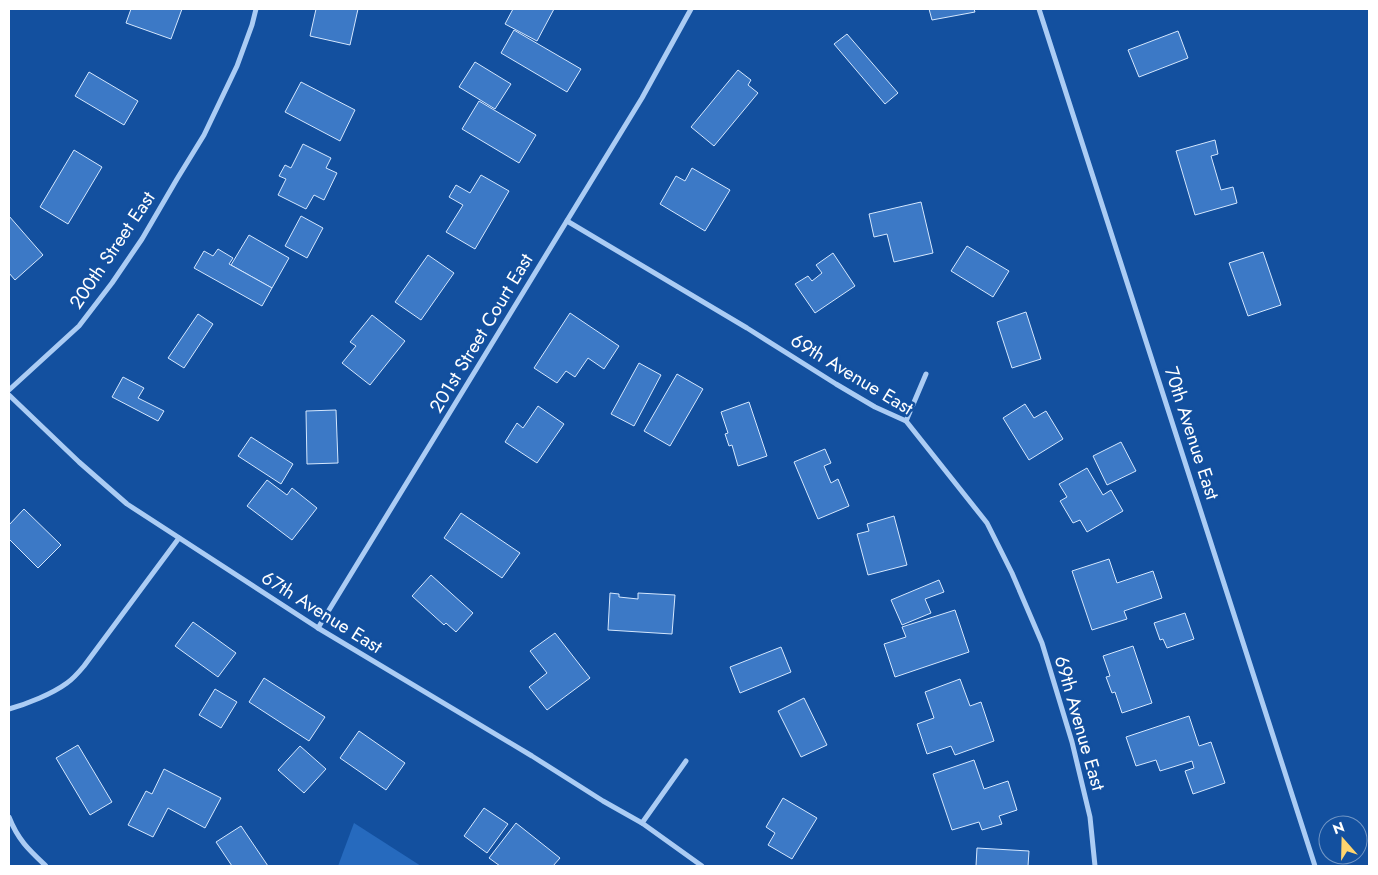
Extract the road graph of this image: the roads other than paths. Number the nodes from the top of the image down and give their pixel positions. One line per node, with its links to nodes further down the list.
1 (256, 9): 6 (street, 200th Street East)
2 (691, 9): 4 (street, 201st Street Court East)
3 (1039, 9): 18 (street, 70th Avenue East)
4 (566, 221): 8 (street, 69th Avenue East); 10 (street, 201st Street Court East)
5 (926, 374): 8 (street)
6 (9, 390)
7 (9, 395): 9 (street, 67th Avenue East)
8 (906, 421): 17 (street, 69th Avenue East)
9 (179, 538): 10 (street, 67th Avenue East); 11 (street)
10 (318, 628): 14 (street, 67th Avenue East)
11 (9, 709)
12 (686, 761): 14 (street)
13 (9, 817): 15 (street)
14 (642, 824): 16 (street, 67th Avenue East)
15 (46, 866)
16 (702, 866)
17 (1095, 866)
18 (1315, 866)

